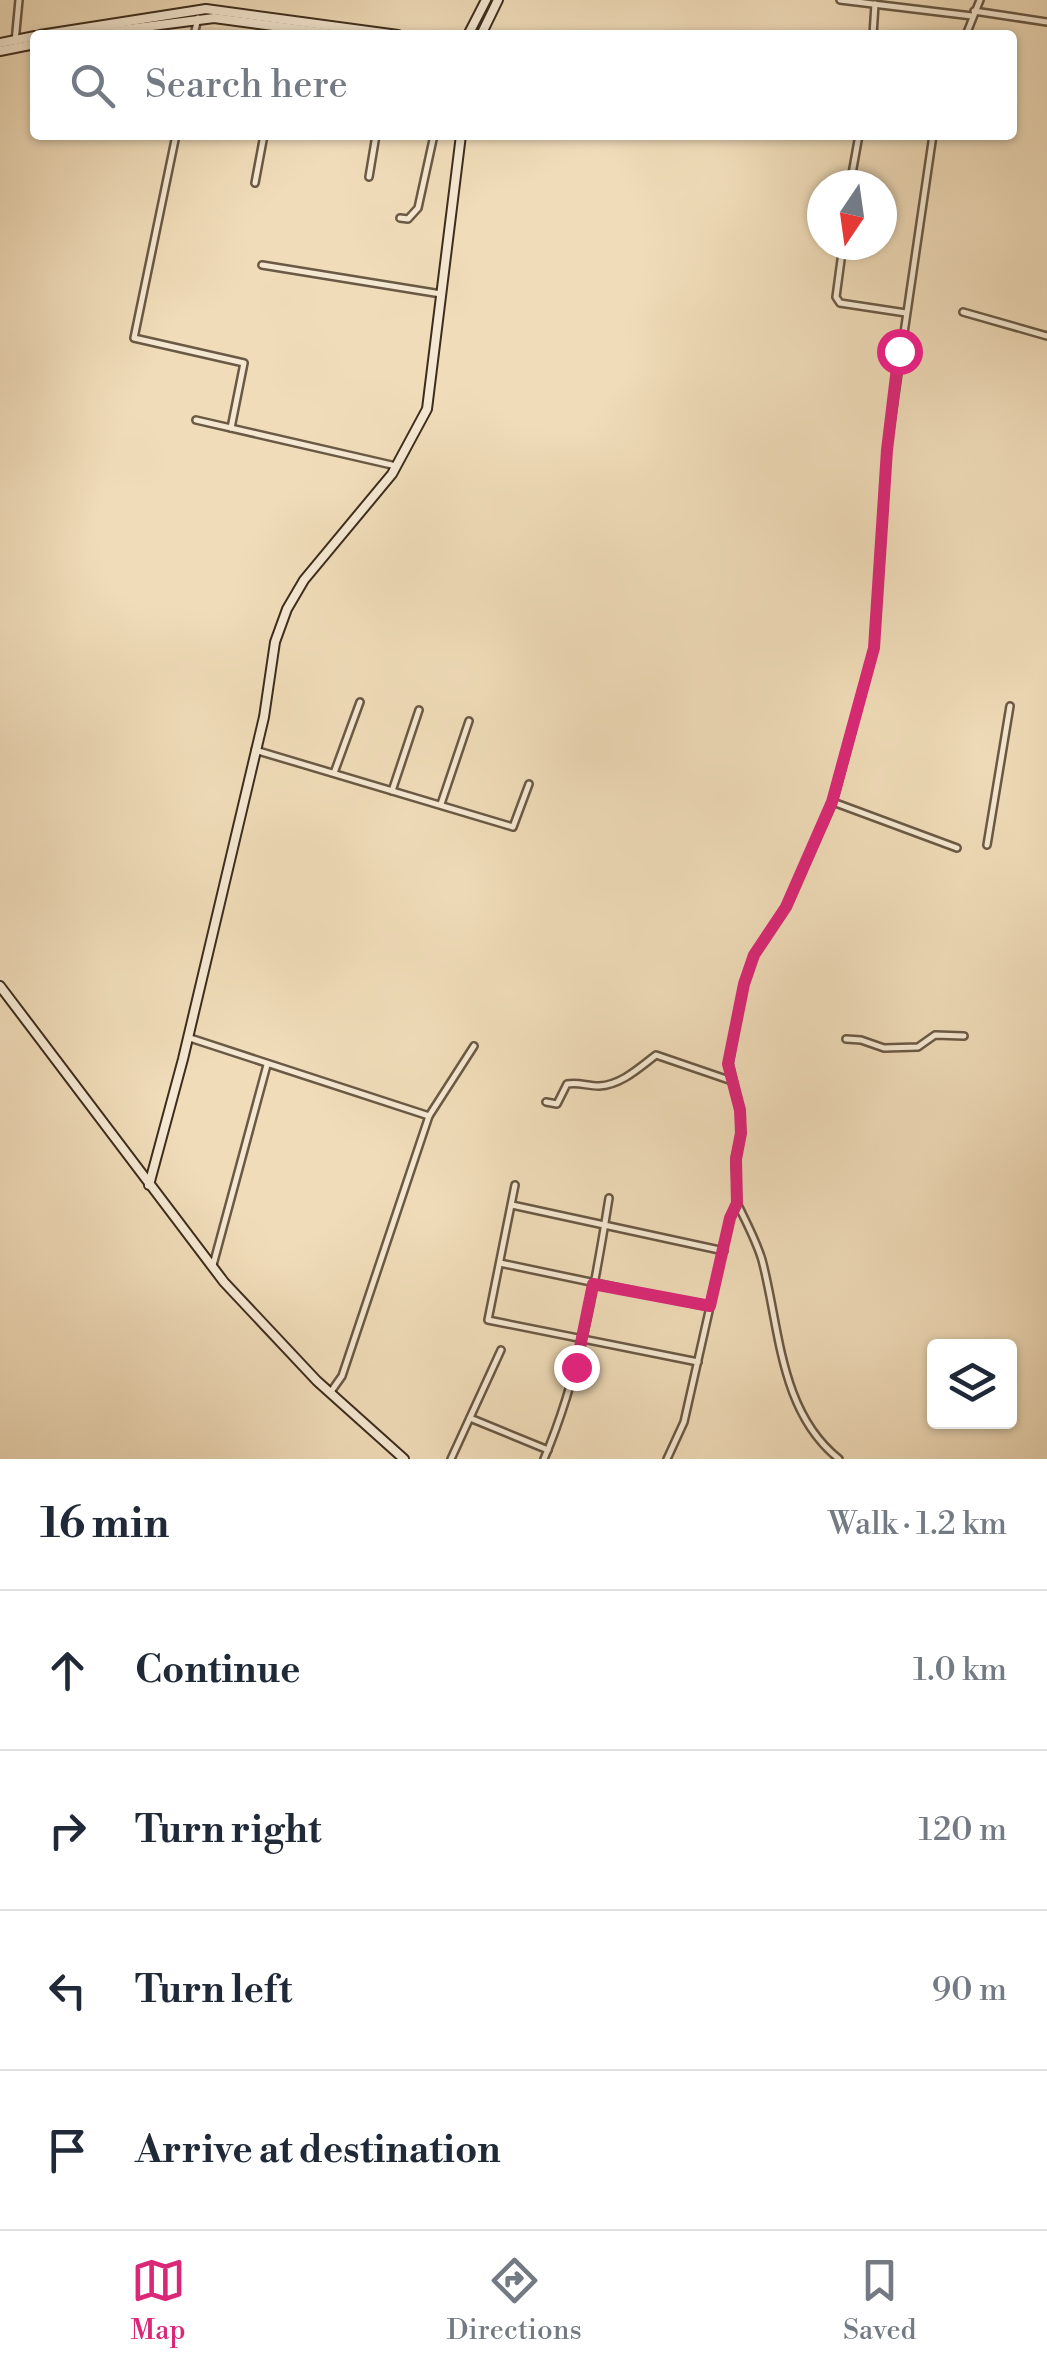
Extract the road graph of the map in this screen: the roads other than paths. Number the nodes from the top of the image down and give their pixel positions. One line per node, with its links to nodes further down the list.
1 (20, 0): 21 (street)
2 (486, 0): 15 (street)
3 (498, 0): 16 (street)
4 (840, 0): 6 (street)
5 (980, 0): 7 (street)
6 (875, 4): 7 (street); 17 (street)
7 (973, 13): 9 (street); 18 (street)
8 (198, 18): 11 (street); 12 (street); 13 (street)
9 (1047, 22)
10 (71, 30): 14 (street)
11 (116, 30)
12 (195, 30)
13 (280, 30)
14 (360, 30)
15 (471, 30)
16 (483, 30)
17 (874, 30)
18 (968, 30)
19 (30, 38): 21 (street)
20 (0, 43): 21 (street)
21 (15, 44): 22 (street); 23 (street)
22 (30, 44)
23 (0, 51)
24 (175, 140): 42 (street)
25 (263, 140): 33 (street)
26 (375, 140): 32 (street)
27 (433, 140): 34 (street)
28 (460, 140): 37 (street)
29 (858, 140): 31 (street)
30 (933, 140): 39 (street)
31 (853, 170)
32 (369, 176)
33 (255, 182)
34 (400, 218)
35 (840, 260): 39 (street)
36 (262, 266): 37 (street)
37 (441, 294): 43 (street)
38 (963, 312): 40 (street)
39 (906, 313): 52 (street)
40 (1047, 336)
41 (196, 420): 42 (street)
42 (232, 428): 43 (street)
43 (396, 466): 48 (street)
44 (360, 702): 49 (street)
45 (1010, 706): 54 (street)
46 (419, 710): 51 (street)
47 (469, 722): 53 (street)
48 (255, 750): 49 (street); 58 (street)
49 (334, 773): 51 (street)
50 (529, 784): 53 (street)
51 (392, 790): 53 (street)
52 (832, 802): 55 (street); 62 (street)
53 (441, 805)
54 (988, 845)
55 (957, 848)
56 (0, 986): 65 (street)
57 (964, 1036): 59 (street)
58 (188, 1038): 61 (street); 65 (street)
59 (846, 1039)
60 (474, 1046): 64 (street)
61 (268, 1065): 64 (street); 73 (street)
62 (732, 1081): 63 (street); 68 (street)
63 (546, 1102)
64 (429, 1116): 79 (street)
65 (149, 1185): 73 (street)
66 (515, 1185): 69 (street)
67 (609, 1198): 70 (street)
68 (737, 1203): 71 (street); 86 (street)
69 (512, 1205): 70 (street); 72 (street)
70 (604, 1225): 71 (street); 74 (street)
71 (724, 1251): 75 (street)
72 (500, 1264): 74 (street); 76 (street)
73 (212, 1267): 79 (street)
74 (593, 1284): 75 (street); 76 (street)
75 (710, 1306): 78 (street)
76 (581, 1339): 78 (street); 81 (street)
77 (501, 1350): 80 (street)
78 (698, 1362): 85 (street)
79 (330, 1393): 82 (street)
80 (470, 1418): 81 (street); 83 (street)
81 (548, 1450): 84 (street)
82 (404, 1459)
83 (451, 1459)
84 (544, 1459)
85 (667, 1459)
86 (838, 1459)

